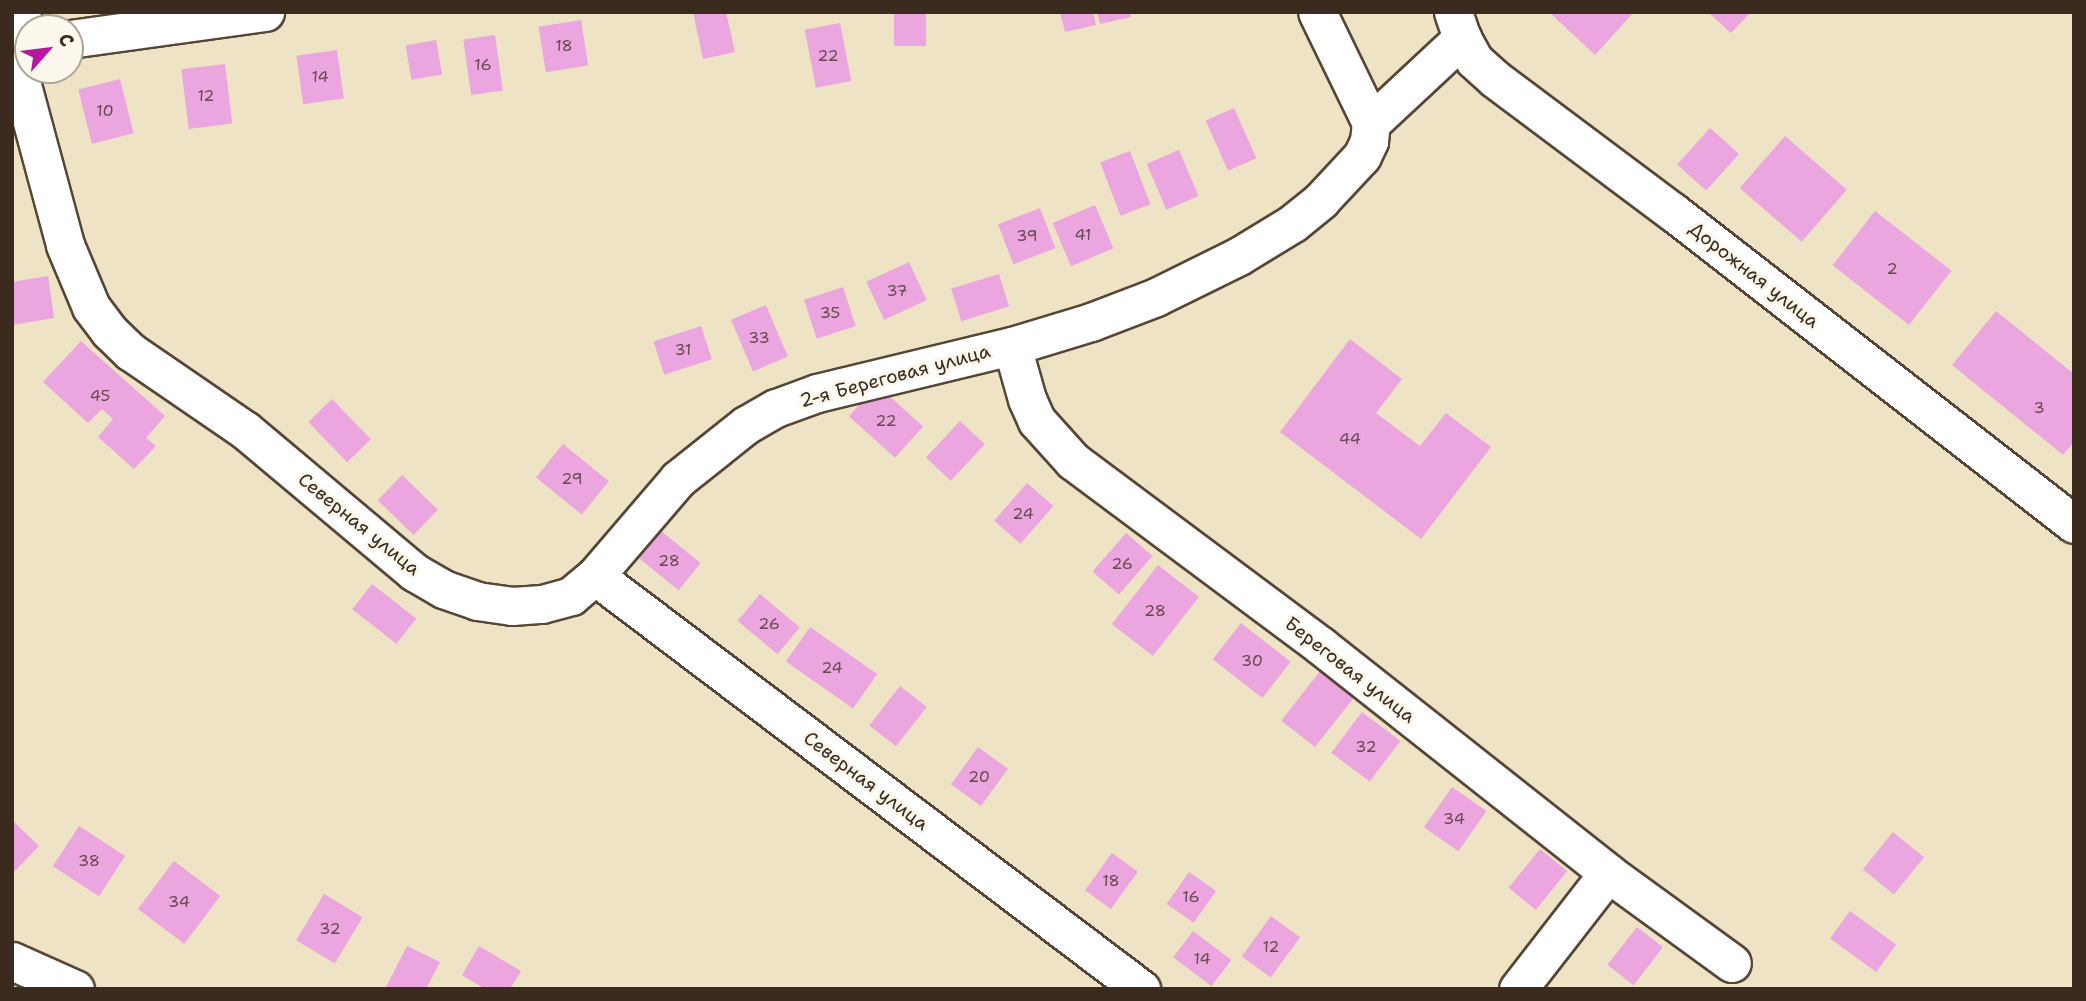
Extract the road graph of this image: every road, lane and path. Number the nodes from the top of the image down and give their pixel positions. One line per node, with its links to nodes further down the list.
1 (265, 12): 4 (street)
2 (1317, 12): 6 (street)
3 (1457, 25): 6 (street); 8 (street, Дорожная улица)
4 (84, 37)
5 (12, 48): 9 (street, Северная улица)
6 (1371, 123): 7 (street, 2-я Береговая улица)
7 (1012, 346): 9 (street, 2-я Береговая улица); 10 (street, Береговая улица)
8 (2074, 524)
9 (595, 576): 14 (street, Северная улица)
10 (1608, 873): 12 (street, Береговая улица); 15 (street)
11 (12, 961): 13 (street)
12 (1732, 963)
13 (75, 989)
14 (1141, 989)
15 (1518, 989)

